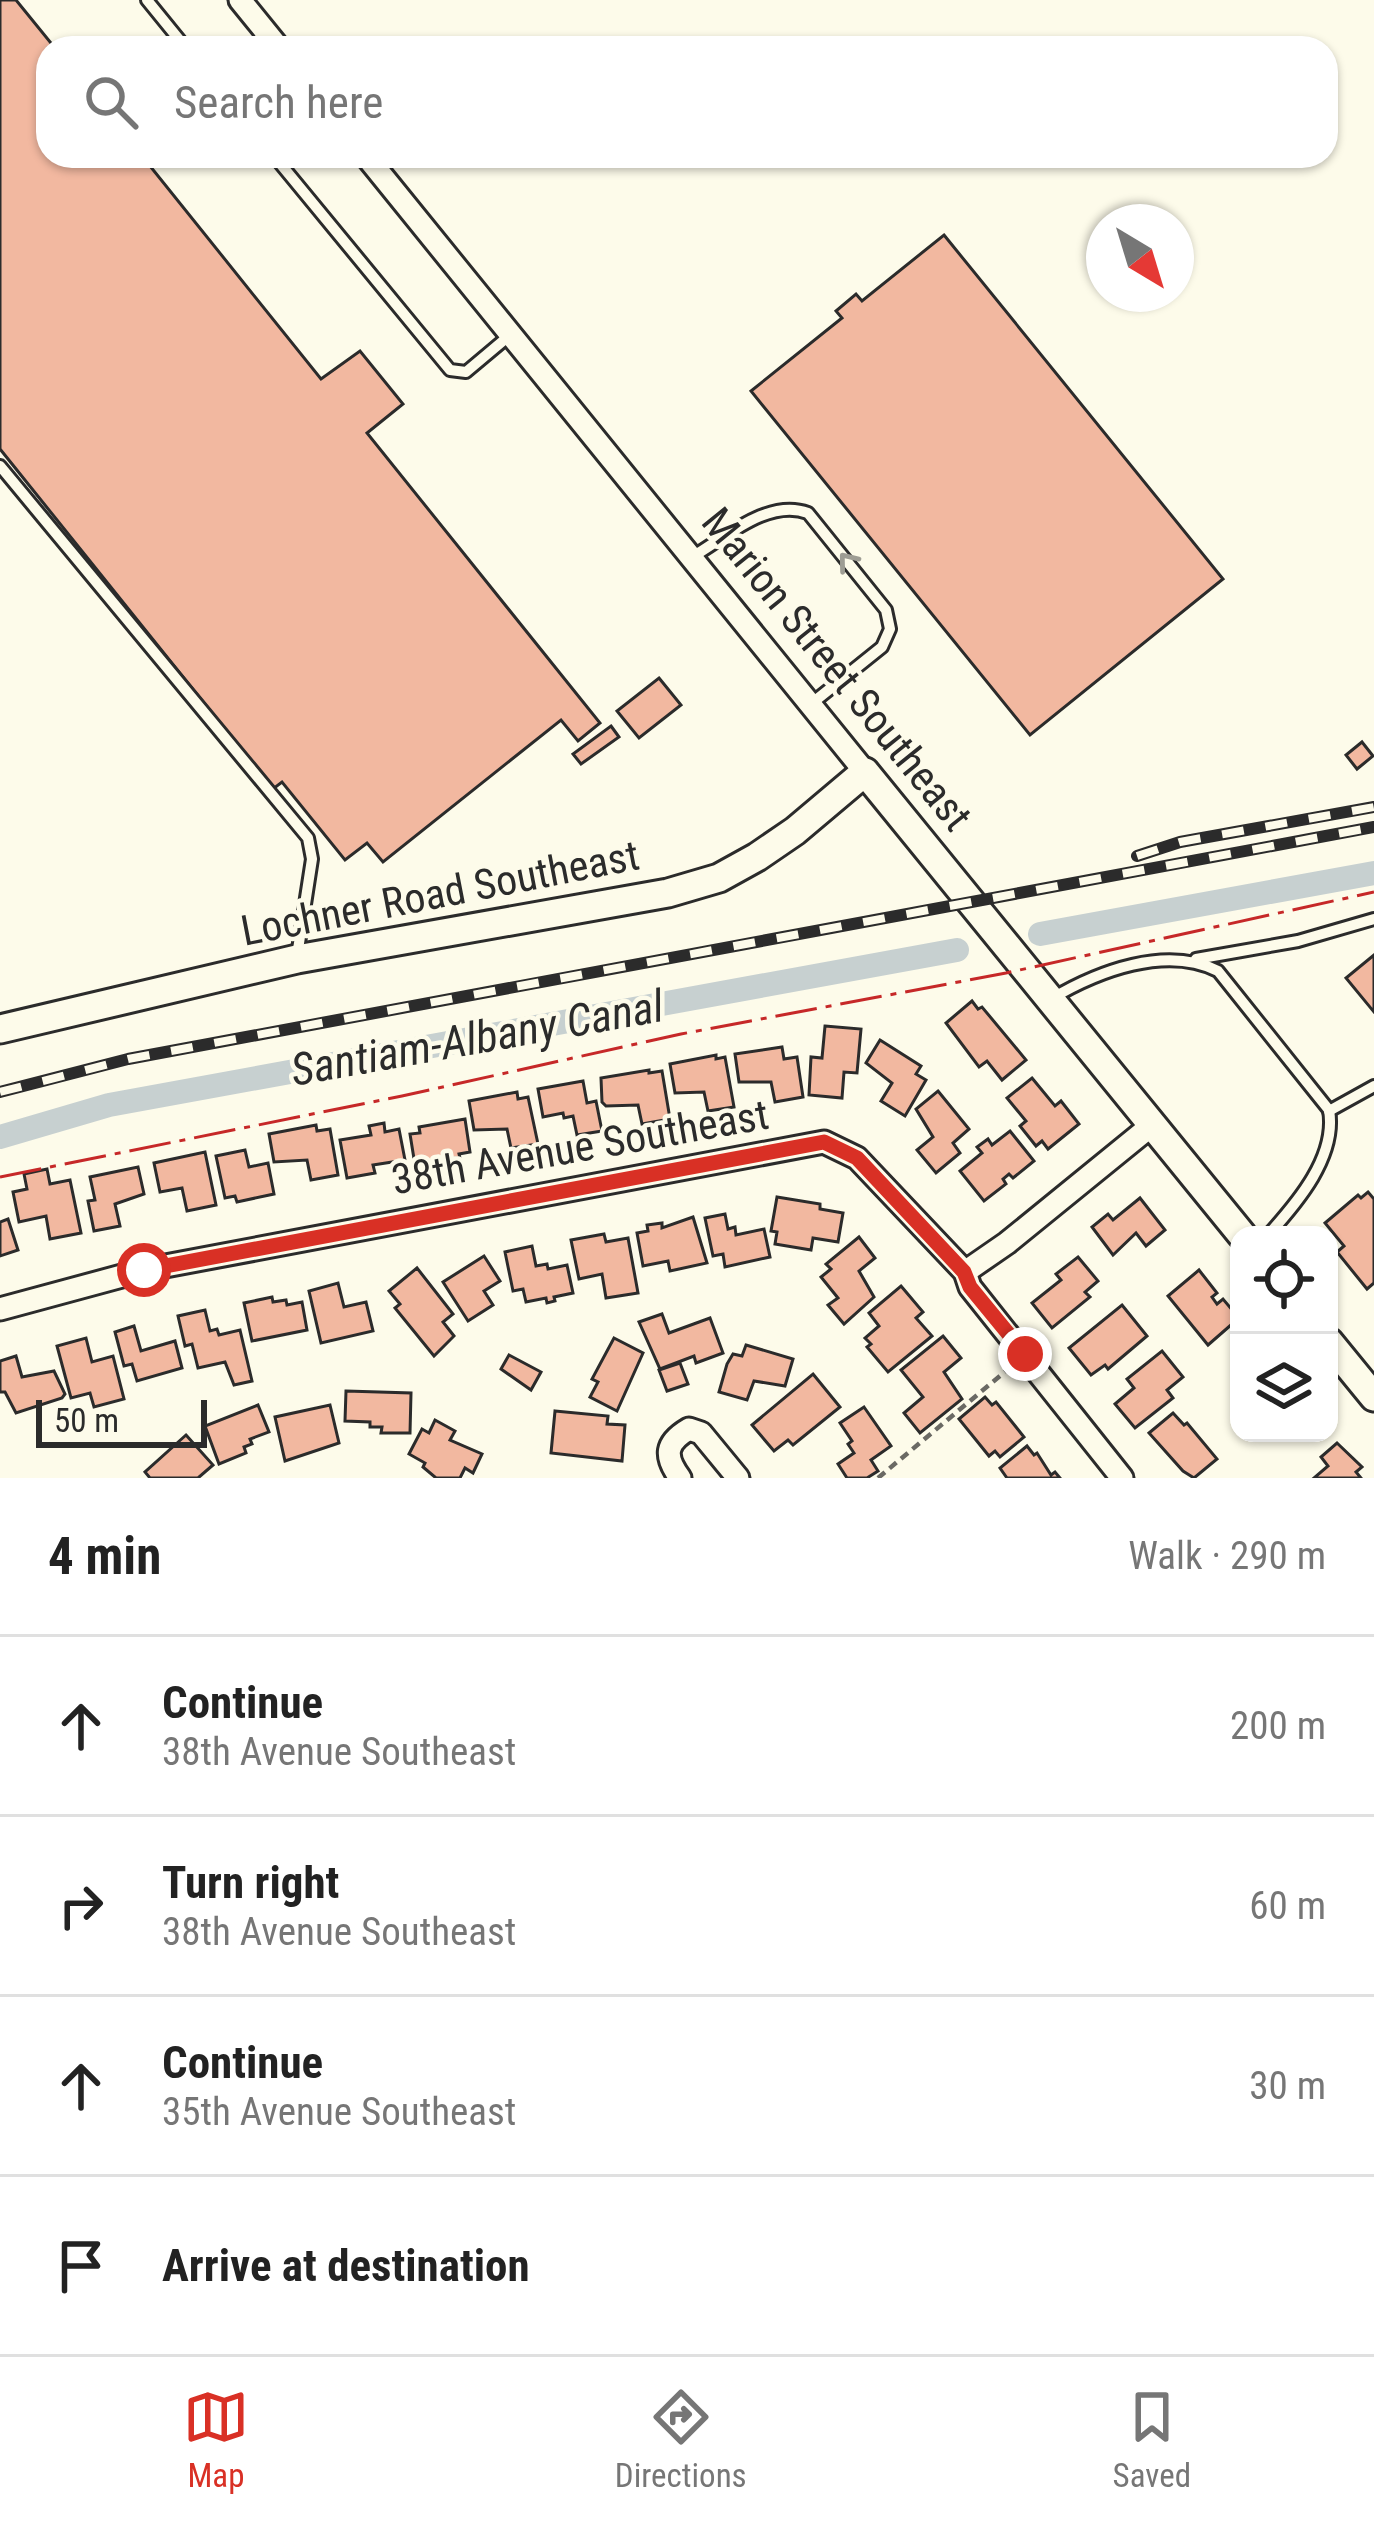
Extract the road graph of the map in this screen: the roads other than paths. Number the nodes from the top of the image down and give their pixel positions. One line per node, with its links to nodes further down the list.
1 (147, 0): 3 (lane)
2 (240, 0): 4 (street)
3 (176, 36)
4 (269, 36)
5 (284, 168): 7 (lane)
6 (376, 168): 7 (street, Marion Street Southeast)
7 (511, 334): 9 (street, Marion Street Southeast)
8 (0, 466): 13 (lane)
9 (692, 557): 10 (street, Marion Street Southeast); 10 (lane, one-way to 9)
10 (811, 704): 11 (street, Marion Street Southeast)
11 (865, 772): 13 (street, Lochner Road Southeast); 15 (street, Marion Street Southeast)
12 (1374, 919): 14 (lane)
13 (296, 959): 16 (street, Lochner Road Southeast)
14 (1195, 959): 15 (lane); 18 (lane)
15 (1051, 999): 19 (street, Marion Street Southeast)
16 (0, 1029)
17 (1374, 1086): 18 (lane)
18 (1329, 1111): 21 (lane)
19 (1152, 1125): 20 (street, Marion Street Southeast); 22 (street)
20 (1235, 1226)
21 (1276, 1226)
22 (964, 1272): 23 (street, 38th Avenue Southeast); 28 (street, 38th Avenue Southeast)
23 (0, 1309)
24 (1338, 1353): 25 (street)
25 (1374, 1397)
26 (680, 1478): 27 (street)
27 (738, 1478)
28 (1122, 1478)

